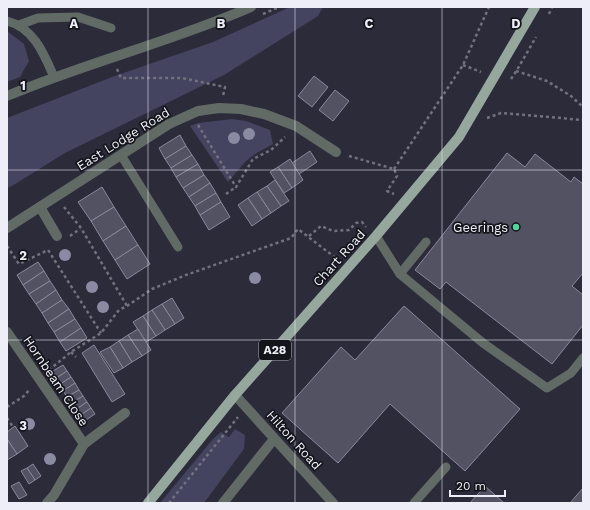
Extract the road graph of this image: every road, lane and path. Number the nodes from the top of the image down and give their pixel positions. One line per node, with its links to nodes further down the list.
1 (251, 7): 8 (street)
2 (489, 7): 20 (path)
3 (535, 7): 4 (main road, Chart Road / A28)
4 (531, 12): 24 (main road, Chart Road / A28)
5 (7, 21): 6 (lane)
6 (19, 25): 7 (lane); 10 (lane)
7 (111, 28)
8 (111, 58): 10 (street); 13 (path)
9 (517, 70): 12 (path)
10 (54, 77): 11 (street)
11 (7, 96)
12 (583, 107)
13 (219, 108): 14 (street, East Lodge Road); 17 (street, East Lodge Road)
14 (191, 114): 19 (street, East Lodge Road); 21 (path)
15 (481, 120): 16 (path)
16 (583, 120)
17 (296, 126): 18 (street, East Lodge Road); 21 (path)
18 (336, 152): 20 (path)
19 (121, 155): 23 (street, East Lodge Road); 32 (lane)
20 (394, 169): 24 (path)
21 (236, 187): 22 (path)
22 (226, 194)
23 (57, 196): 25 (street, East Lodge Road); 35 (path)
24 (407, 201): 29 (main road, Chart Road / A28)
25 (40, 207): 26 (street, East Lodge Road); 27 (street)
26 (7, 228)
27 (58, 236)
28 (309, 236): 29 (path); 33 (path); 35 (path)
29 (375, 237): 33 (main road, Chart Road / A28); 34 (lane)
30 (426, 242): 34 (lane)
31 (7, 246): 37 (path)
32 (178, 247)
33 (347, 269): 42 (main road, Chart Road / A28)
34 (400, 274): 40 (lane)
35 (127, 306): 37 (path)
36 (7, 332): 41 (street, Hornbeam Close)
37 (101, 333): 38 (path)
38 (71, 352): 39 (path); 41 (path)
39 (76, 357)
40 (583, 358)
41 (40, 378): 43 (path); 48 (street, Hornbeam Close)
42 (235, 395): 47 (street, Hilton Road); 51 (main road, Chart Road / A28)
43 (7, 407)
44 (125, 413): 48 (street, Hornbeam Close)
45 (7, 418): 46 (path)
46 (13, 427)
47 (274, 439): 52 (street); 53 (street, Hilton Road)
48 (84, 444): 50 (street, Hornbeam Close)
49 (446, 468): 54 (lane)
50 (47, 503)
51 (148, 503)
52 (223, 503)
53 (333, 503)
54 (414, 503)

